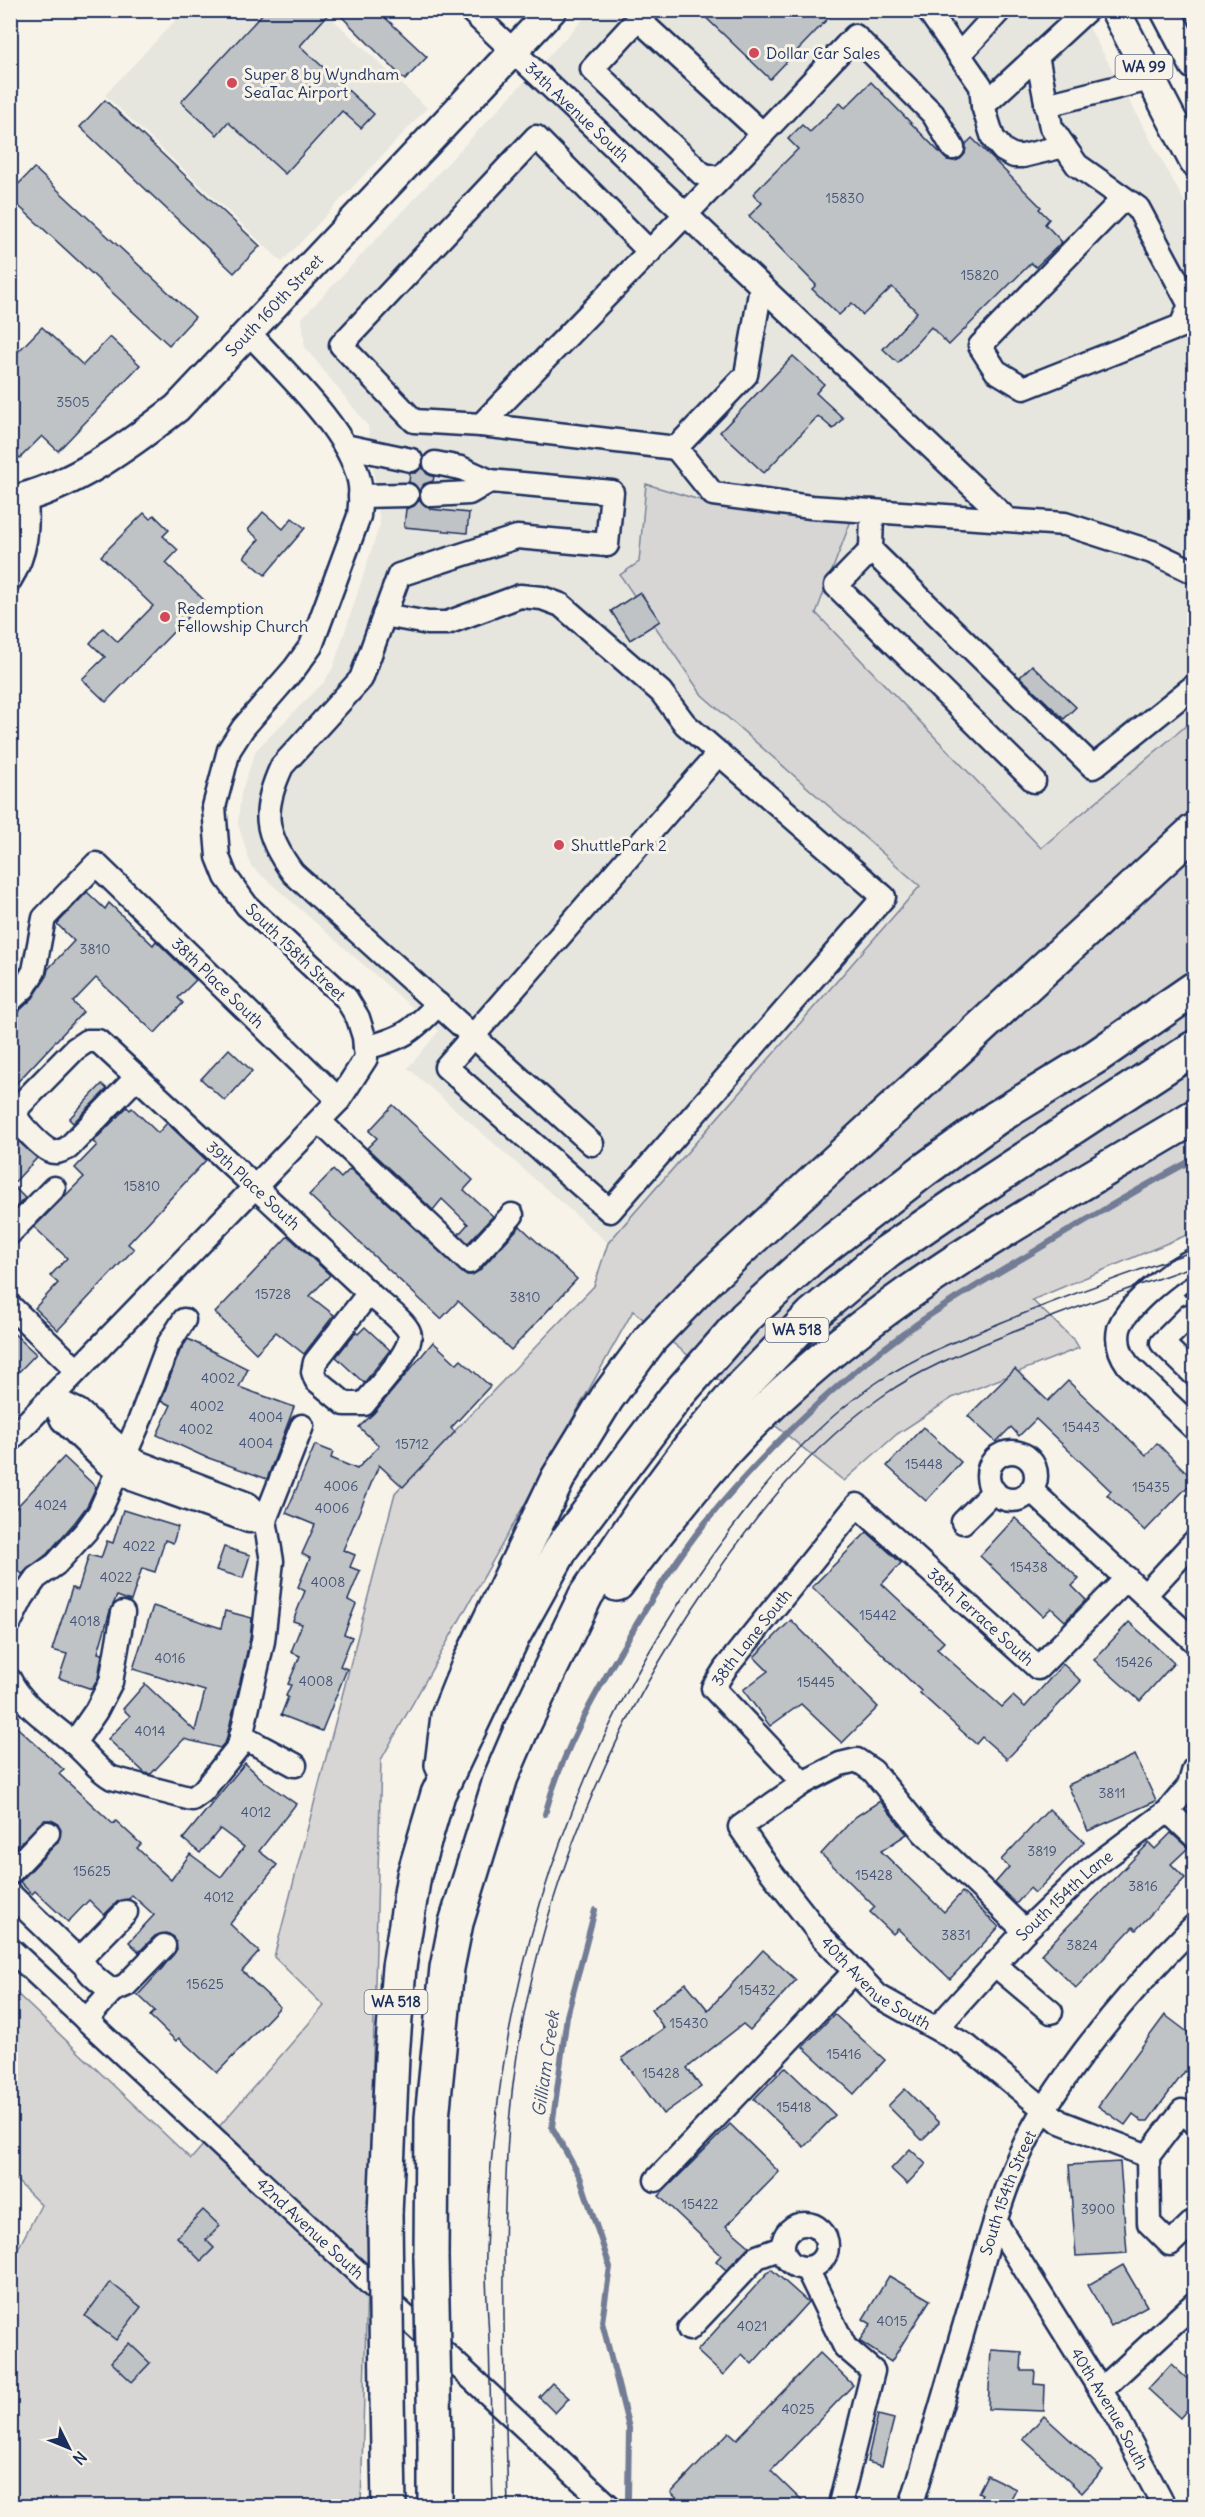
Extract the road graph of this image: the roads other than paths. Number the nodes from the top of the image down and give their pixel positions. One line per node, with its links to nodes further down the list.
1 (470, 10): 8 (street, 34th Avenue South)
2 (552, 10): 8 (main road, South 160th Street)
3 (1000, 10): 9 (street)
4 (1087, 10): 10 (street)
5 (1114, 10): 12 (main road, WA 99)
6 (1165, 10): 11 (main road, WA 99)
7 (932, 12): 9 (street)
8 (514, 51): 21 (street, 34th Avenue South); 24 (main road, South 160th Street)
9 (959, 55): 14 (street)
10 (1037, 56): 13 (street); 14 (street)
11 (1194, 65)
12 (1150, 78): 13 (street); 18 (main road, WA 99)
13 (1046, 105): 16 (street)
14 (983, 106): 16 (street)
15 (763, 134): 17 (street); 19 (street); 19 (street)
16 (1064, 146): 20 (street)
17 (953, 148)
18 (1194, 162)
19 (720, 179): 21 (street)
20 (1124, 198): 20 (street)
21 (685, 216): 22 (street); 23 (street, 34th Avenue South)
22 (650, 252): 25 (street); 25 (street)
23 (761, 287): 27 (street); 36 (street, 34th Avenue South)
24 (249, 333): 26 (street, South 158th Street); 34 (main road, South 160th Street)
25 (481, 425): 27 (street)
26 (345, 446): 28 (street); 33 (street, South 158th Street)
27 (676, 448): 35 (street)
28 (411, 460)
29 (435, 464): 30 (street)
30 (490, 481): 32 (street); 40 (street)
31 (407, 495): 33 (street)
32 (432, 495)
33 (360, 496): 49 (street, South 158th Street)
34 (18, 499): 39 (street, South 160th Street)
35 (872, 511): 36 (street); 37 (street)
36 (1007, 519): 38 (street)
37 (871, 550): 41 (street); 43 (street)
38 (1194, 572)
39 (10, 580)
40 (384, 615): 42 (street); 47 (street)
41 (1194, 686)
42 (719, 753): 48 (street); 48 (street)
43 (1035, 781)
44 (1194, 831): 90 (highway)
45 (1187, 996): 90 (highway, WA 518)
46 (10, 1001): 52 (street, 38th Place South)
47 (438, 1004): 48 (street); 49 (street)
48 (473, 1036): 55 (street)
49 (365, 1048): 52 (street)
50 (1194, 1048): 84 (highway, WA 518)
51 (137, 1077): 51 (street, 39th Place South); 56 (street, 39th Place South)
52 (339, 1100): 54 (street)
53 (1194, 1117): 84 (highway)
54 (319, 1121): 56 (street); 58 (street)
55 (592, 1144)
56 (255, 1187): 61 (street, 39th Place South); 65 (street)
57 (54, 1188): 59 (street)
58 (512, 1215)
59 (10, 1233)
60 (1194, 1260): 69 (street)
61 (369, 1293): 61 (street, 39th Place South)
62 (10, 1306): 65 (street)
63 (1194, 1314): 66 (street)
64 (184, 1320): 71 (street)
65 (77, 1370): 67 (street)
66 (1194, 1374)
67 (52, 1398): 70 (street); 71 (street)
68 (302, 1426): 75 (street)
69 (1194, 1428)
70 (10, 1440)
71 (121, 1461): 75 (street); 81 (street)
72 (1032, 1490): 73 (street); 73 (street); 78 (street)
73 (994, 1491): 76 (street)
74 (857, 1505): 78 (street, 38th Terrace South); 89 (street, 38th Lane South)
75 (265, 1520): 85 (street)
76 (963, 1522)
77 (1194, 1542): 79 (street)
78 (1127, 1578): 79 (street)
79 (1145, 1595): 82 (street)
80 (123, 1613): 86 (street)
81 (10, 1622)
82 (1194, 1641)
83 (10, 1680): 86 (street)
84 (522, 1728): 120 (highway, WA 518, bridge)
85 (241, 1736): 86 (street); 87 (street)
86 (74, 1743)
87 (295, 1765)
88 (1193, 1782): 91 (street, South 154th Lane)
89 (803, 1783): 98 (street); 103 (street, 40th Avenue South)
90 (438, 1794): 119 (highway, WA 518, bridge)
91 (1168, 1811): 93 (street); 98 (street, South 154th Lane)
92 (48, 1833): 94 (street)
93 (1194, 1836)
94 (10, 1873)
95 (10, 1894): 101 (street)
96 (126, 1912): 101 (street)
97 (1194, 1926): 108 (street, South 154th Street)
98 (1025, 1931): 102 (street, South 154th Lane)
99 (164, 1946): 104 (street)
100 (10, 1949): 106 (street, 42nd Avenue South)
101 (82, 1963): 104 (street)
102 (994, 1964): 105 (street); 107 (street, South 154th Lane)
103 (855, 1971): 107 (street, 40th Avenue South); 111 (street)
104 (112, 1991): 106 (street)
105 (1051, 2012)
106 (86, 2020): 121 (street, 42nd Avenue South)
107 (937, 2028): 108 (street, 40th Avenue South)
108 (1044, 2109): 110 (street, 40th Avenue South); 112 (street, South 154th Street)
109 (1194, 2122): 110 (street)
110 (1148, 2156): 113 (street)
111 (656, 2180)
112 (995, 2221): 118 (street, 40th Avenue South); 123 (street, South 154th Street)
113 (1194, 2221)
114 (782, 2248): 115 (street); 115 (street); 117 (street)
115 (807, 2269): 122 (street)
116 (1194, 2304): 118 (street)
117 (689, 2329)
118 (1101, 2391): 124 (street, 40th Avenue South)
119 (389, 2506)
120 (435, 2506)
121 (609, 2506)
122 (845, 2506)
123 (912, 2506)
124 (1164, 2506)

